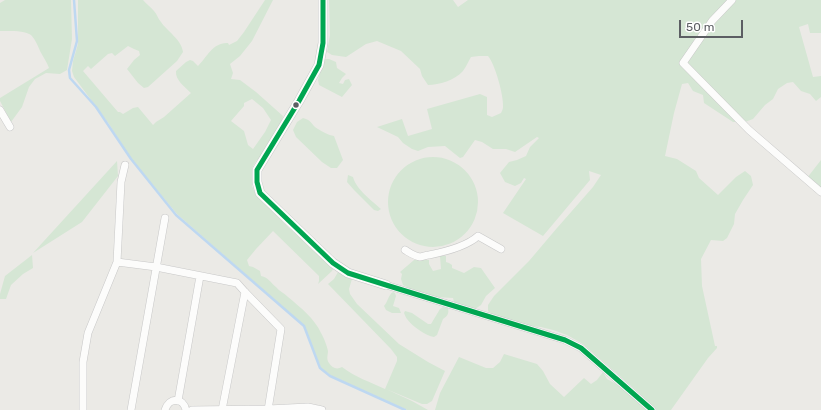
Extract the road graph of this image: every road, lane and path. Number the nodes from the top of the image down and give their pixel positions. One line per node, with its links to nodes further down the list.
1 (323, 0): 13 (street)
2 (732, 0): 6 (street)
3 (0, 110): 4 (street)
4 (10, 127)
5 (125, 165): 10 (street)
6 (821, 192)
7 (165, 218): 11 (street)
8 (501, 249): 9 (street)
9 (405, 250)
10 (117, 262): 11 (street); 18 (street)
11 (156, 267): 12 (street); 19 (street)
12 (200, 276): 14 (street); 15 (street)
13 (386, 285): 25 (street)
14 (244, 292): 16 (street); 23 (street)
15 (178, 401): 20 (street); 21 (street)
16 (268, 409): 17 (street); 23 (street)
17 (314, 409): 24 (street)
18 (83, 410)
19 (132, 410)
20 (166, 410)
21 (186, 410)
22 (192, 410): 23 (street)
23 (222, 410)
24 (322, 410)
25 (652, 410)

